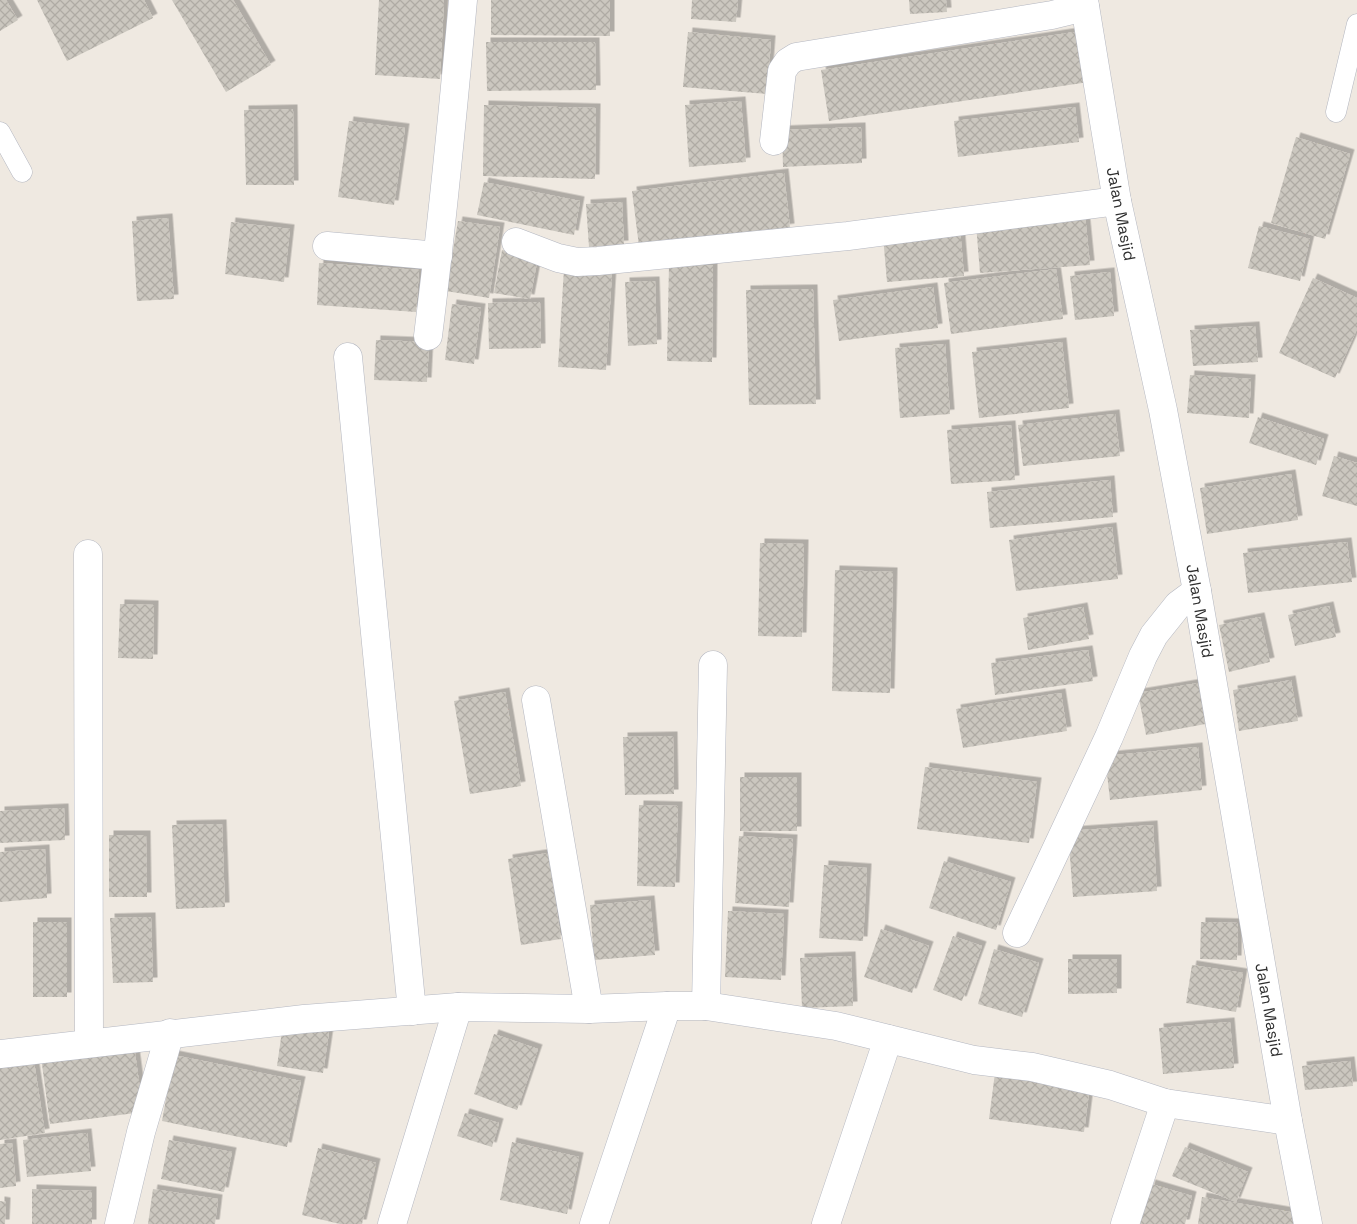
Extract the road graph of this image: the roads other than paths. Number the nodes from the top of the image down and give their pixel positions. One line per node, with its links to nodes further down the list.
1 (463, 0): 11 (street)
2 (1084, 3): 6 (street); 8 (street, Jalan Masjid)
3 (1357, 24): 4 (lane)
4 (1336, 112)
5 (0, 132): 7 (lane)
6 (774, 141)
7 (22, 172)
8 (1117, 201): 9 (street); 15 (street, Jalan Masjid)
9 (516, 242)
10 (328, 246): 11 (street)
11 (438, 256): 12 (street)
12 (428, 336)
13 (348, 357): 22 (street)
14 (88, 554): 26 (street)
15 (1197, 591): 18 (street); 29 (street, Jalan Masjid)
16 (713, 665): 20 (street)
17 (536, 700): 23 (street)
18 (1018, 933)
19 (667, 1006): 20 (street); 23 (street); 32 (street)
20 (706, 1006): 25 (street)
21 (458, 1007): 22 (street); 23 (street); 31 (street)
22 (412, 1010): 24 (street)
23 (588, 1010)
24 (170, 1033): 26 (street); 30 (street)
25 (888, 1039): 28 (street); 33 (street)
26 (89, 1043): 27 (street)
27 (0, 1054)
28 (1165, 1103): 29 (street); 34 (street)
29 (1288, 1121): 35 (street, Jalan Masjid)
30 (118, 1224)
31 (392, 1224)
32 (594, 1224)
33 (826, 1224)
34 (1125, 1224)
35 (1308, 1224)

